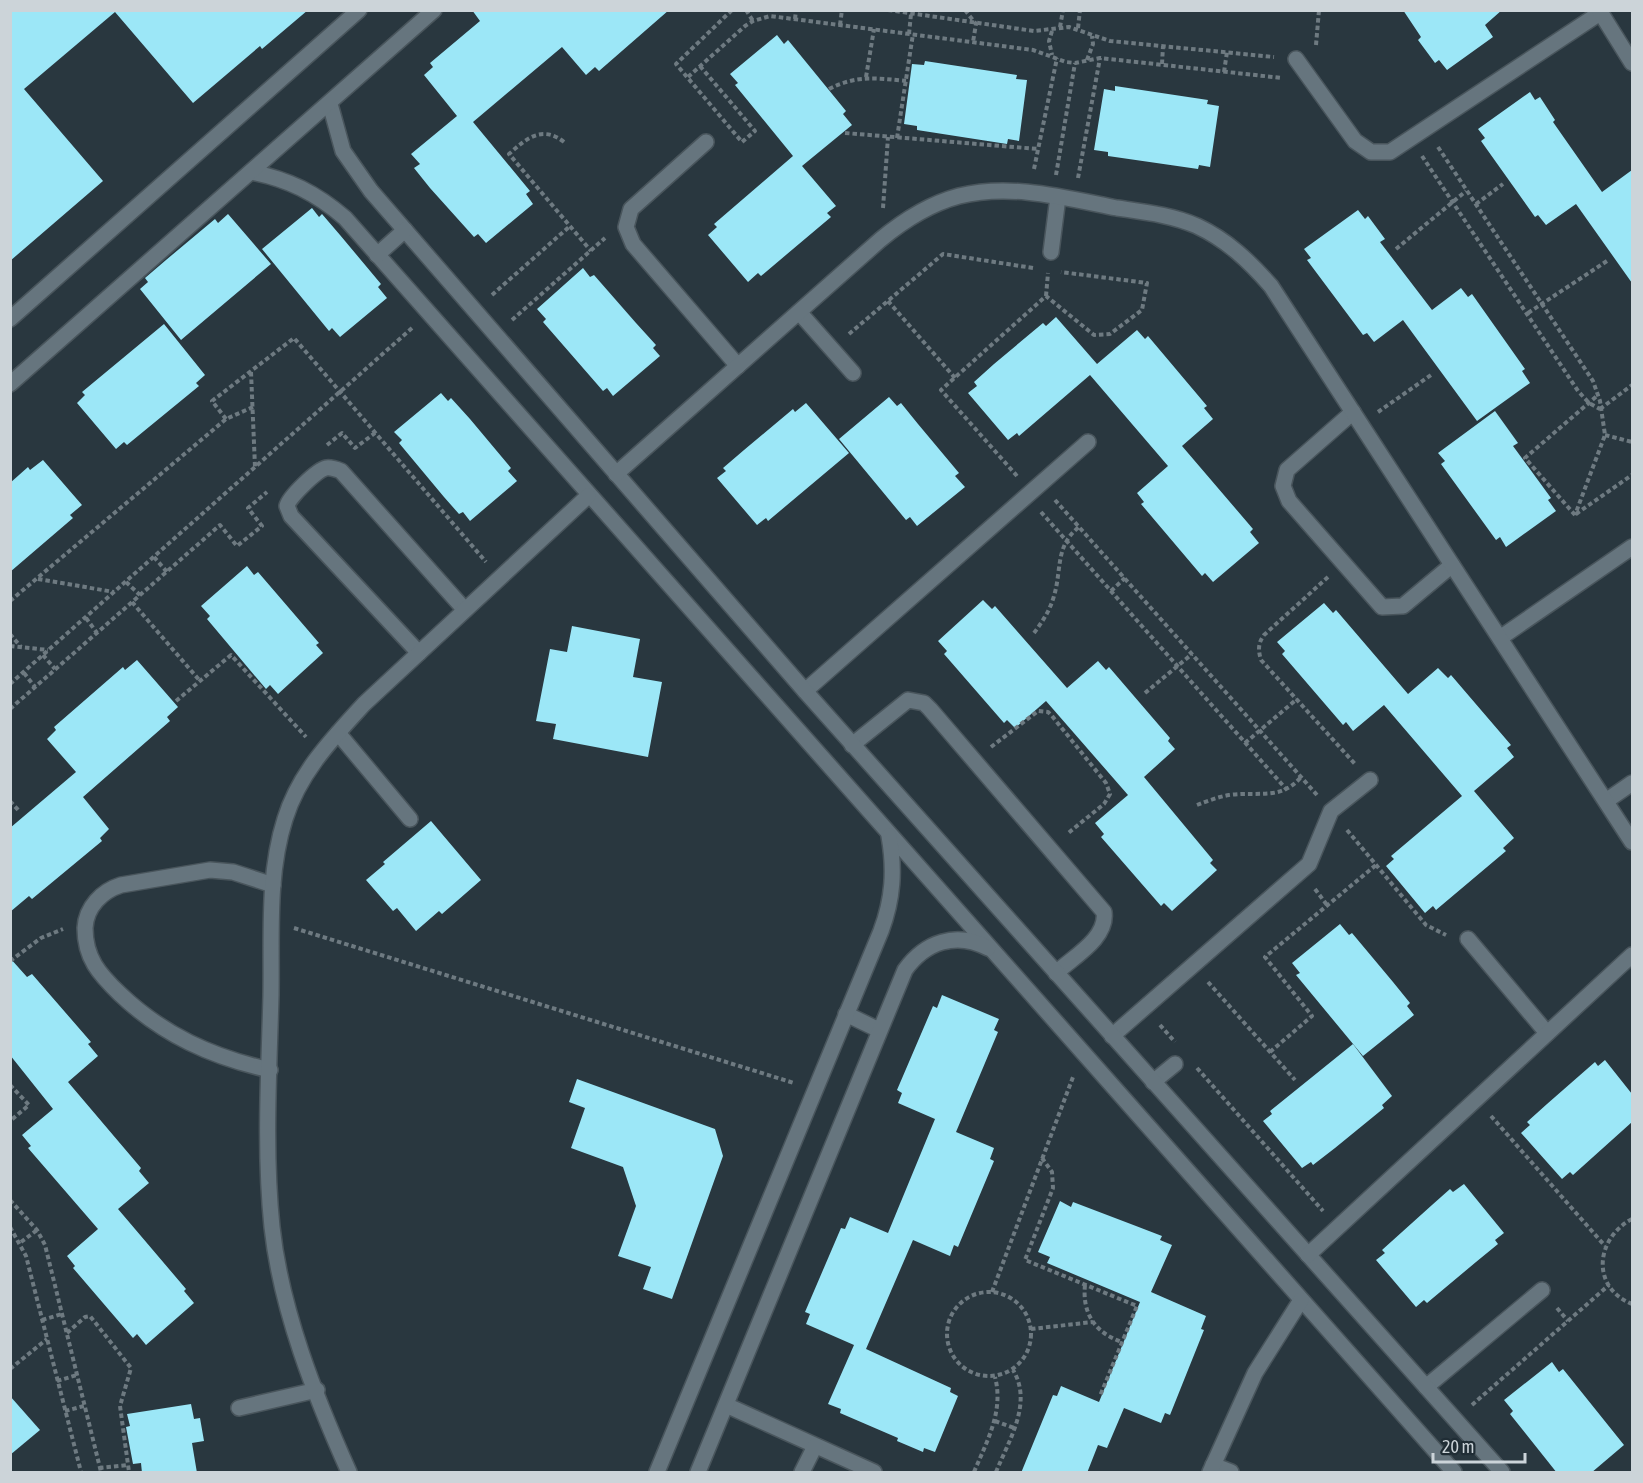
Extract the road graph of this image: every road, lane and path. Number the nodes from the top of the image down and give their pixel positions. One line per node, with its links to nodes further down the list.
1 (359, 10): 75 (street)
2 (434, 10): 41 (street)
3 (732, 10): 36 (path)
4 (746, 10): 14 (path)
5 (796, 10): 13 (path)
6 (842, 10): 16 (path)
7 (888, 10): 12 (path)
8 (965, 10): 15 (path)
9 (1063, 10): 17 (path)
10 (1080, 10): 18 (path)
11 (1599, 12): 32 (street); 42 (street)
12 (908, 13): 15 (path); 21 (path)
13 (795, 19): 14 (path); 16 (path)
14 (753, 21): 34 (path)
15 (976, 24): 20 (path); 23 (path)
16 (840, 25): 19 (path)
17 (1060, 27): 18 (path); 20 (path)
18 (1078, 28): 22 (path)
19 (874, 29): 21 (path); 37 (path)
20 (1052, 31): 26 (path)
21 (911, 34): 23 (path); 38 (path)
22 (1092, 36): 24 (path); 30 (path)
23 (973, 42): 26 (path)
24 (1163, 46): 25 (path); 33 (path)
25 (1227, 52): 29 (path); 35 (path)
26 (1052, 55): 27 (path)
27 (1057, 58): 31 (path); 49 (path)
28 (1100, 58): 30 (path); 33 (path); 55 (path)
29 (1296, 59): 39 (street)
30 (1087, 60): 31 (path)
31 (1075, 63): 54 (path)
32 (1632, 63)
33 (1162, 64): 35 (path)
34 (700, 66): 36 (path); 36 (path)
35 (1224, 72): 39 (path)
36 (688, 77)
37 (866, 77): 38 (path); 40 (path)
38 (906, 81): 45 (path)
39 (1313, 82): 46 (street)
40 (829, 89)
41 (330, 104): 50 (street); 60 (street)
42 (1426, 130): 46 (street); 52 (path)
43 (845, 133): 44 (path)
44 (888, 137): 45 (path); 61 (path)
45 (897, 138): 49 (path)
46 (1412, 140): 56 (path)
47 (564, 142): 59 (path)
48 (706, 142): 58 (street)
49 (1038, 150): 53 (path)
50 (251, 172): 65 (street); 83 (street)
51 (1503, 184): 57 (path)
52 (1466, 190): 56 (path); 57 (path)
53 (1030, 193): 54 (street); 61 (street)
54 (1055, 197): 55 (street); 64 (street)
55 (1074, 200): 90 (street)
56 (1453, 201): 62 (path); 74 (path)
57 (1476, 204): 70 (path)
58 (627, 218): 63 (path); 78 (street)
59 (570, 226): 63 (path); 71 (path)
60 (405, 230): 65 (street); 71 (street)
61 (880, 240): 72 (street)
62 (1396, 249)
63 (591, 251): 76 (path)
64 (1051, 252)
65 (377, 255): 73 (street)
66 (1606, 261): 70 (path)
67 (1037, 268): 69 (path)
68 (1048, 270): 82 (path)
69 (888, 302): 77 (path); 82 (path)
70 (1542, 304): 74 (path); 86 (path)
71 (475, 311): 76 (street)
72 (799, 312): 77 (street); 78 (street)
73 (428, 313): 85 (path); 102 (street)
74 (1528, 313): 87 (path)
75 (10, 319)
76 (495, 335): 98 (street)
77 (832, 349): 80 (street)
78 (738, 366): 98 (street)
79 (251, 372): 85 (path); 88 (path); 91 (path)
80 (853, 373)
81 (1431, 375): 90 (path)
82 (955, 378): 101 (path)
83 (10, 384)
84 (1632, 385): 89 (path)
85 (340, 392): 92 (path); 97 (path)
86 (1598, 395): 87 (path); 89 (path)
87 (1589, 404): 89 (path); 103 (path)
88 (253, 406): 91 (path); 97 (path)
89 (1600, 409): 93 (path)
90 (1357, 418): 108 (street); 109 (street)
91 (226, 419): 113 (path)
92 (375, 433): 96 (path); 111 (path)
93 (1605, 435): 95 (path); 103 (path)
94 (1088, 442): 101 (street)
95 (1632, 442)
96 (318, 452)
97 (255, 467): 107 (path)
98 (616, 474): 138 (street)
99 (1632, 475): 103 (path)
100 (276, 486): 110 (path)
101 (1033, 491): 104 (path); 105 (path); 138 (street)
102 (588, 496): 111 (street); 159 (street)
103 (1575, 515)
104 (1079, 527): 105 (path); 112 (path)
105 (1066, 540): 115 (path); 123 (path)
106 (1632, 547): 125 (street)
107 (154, 557): 110 (path); 114 (path)
108 (1343, 564): 109 (street); 140 (path)
109 (1452, 565): 125 (street)
110 (167, 572): 117 (path)
111 (500, 578): 120 (street)
112 (1125, 578): 115 (path); 130 (path)
113 (38, 579): 116 (path); 118 (path)
114 (126, 582): 116 (path); 117 (path)
115 (1111, 591): 132 (path)
116 (115, 592): 121 (path)
117 (140, 595): 119 (path)
118 (10, 601)
119 (132, 602): 122 (path); 135 (path)
120 (465, 610): 129 (street); 129 (street)
121 (86, 618): 122 (path); 128 (path)
122 (97, 633): 133 (path)
123 (1034, 633)
124 (10, 634): 127 (path)
125 (1500, 638): 154 (street)
126 (10, 646): 127 (path)
127 (21, 647): 128 (path)
128 (49, 650): 131 (path)
129 (419, 653): 144 (street)
130 (1192, 654): 132 (path); 143 (path)
131 (44, 656): 133 (path); 134 (path)
132 (1177, 666): 139 (path); 145 (path)
133 (56, 669): 137 (path)
134 (24, 673): 136 (path); 137 (path)
135 (200, 681): 141 (path); 147 (path)
136 (10, 684)
137 (35, 687): 142 (path)
138 (804, 692): 146 (street)
139 (1145, 693)
140 (1297, 699): 143 (path); 150 (path)
141 (176, 701)
142 (10, 709)
143 (1260, 730): 145 (path); 149 (path)
144 (338, 733): 147 (street); 158 (street)
145 (1245, 743): 152 (path)
146 (852, 745): 148 (street); 171 (street)
147 (320, 753): 163 (street)
148 (974, 761): 161 (street); 161 (path)
149 (1301, 777): 152 (path); 156 (path)
150 (1370, 780): 156 (street)
151 (1632, 783): 154 (street)
152 (1287, 790): 155 (path)
153 (10, 801): 157 (path)
154 (1606, 801): 160 (street)
155 (1197, 805)
156 (1331, 810): 162 (path); 170 (street)
157 (20, 812)
158 (410, 819)
159 (890, 836): 167 (street); 173 (street)
160 (1632, 842)
161 (1050, 848): 171 (street)
162 (1376, 865): 166 (path); 178 (path)
163 (273, 885): 164 (street); 165 (street)
164 (272, 921): 182 (street); 186 (path)
165 (86, 924): 169 (path); 182 (street)
166 (1468, 939): 175 (street)
167 (992, 951): 174 (street); 179 (street)
168 (1632, 955): 175 (street)
169 (10, 961)
170 (1193, 965): 172 (street); 178 (path)
171 (1056, 973): 176 (street)
172 (1145, 1007): 176 (street); 177 (path)
173 (846, 1014): 174 (street); 186 (street)
174 (879, 1030): 219 (street)
175 (1547, 1033): 187 (street)
176 (1112, 1036): 184 (street)
177 (1179, 1046)
178 (1270, 1052): 183 (path)
179 (1083, 1053): 189 (path); 202 (street)
180 (1193, 1063): 192 (path)
181 (1174, 1064): 184 (street)
182 (270, 1070): 217 (street)
183 (1295, 1080)
184 (1153, 1082): 197 (street)
185 (10, 1085): 188 (path)
186 (814, 1090): 233 (street)
187 (1476, 1099): 192 (street); 196 (path)
188 (10, 1121)
189 (1042, 1158): 198 (path); 201 (path)
190 (10, 1200): 194 (path)
191 (1632, 1219): 196 (path)
192 (1337, 1227): 197 (street)
193 (11, 1229): 195 (path)
194 (37, 1230): 195 (path); 204 (path)
195 (21, 1242): 205 (path)
196 (1605, 1246): 199 (path)
197 (1308, 1255): 216 (street)
198 (1085, 1285): 206 (path); 210 (path)
199 (1610, 1286): 203 (path); 223 (path)
200 (1542, 1290): 216 (street)
201 (992, 1292): 207 (path); 214 (path)
202 (1301, 1300): 228 (street); 240 (street)
203 (1632, 1304)
204 (62, 1314): 205 (path); 208 (path)
205 (42, 1320): 209 (path)
206 (1093, 1322): 207 (path); 210 (path)
207 (1031, 1329): 212 (path)
208 (67, 1333): 213 (path); 227 (path)
209 (46, 1339): 211 (path); 215 (path)
210 (1122, 1342): 218 (path)
211 (10, 1369)
212 (1013, 1370): 214 (path); 225 (path)
213 (77, 1375): 215 (path); 220 (path)
214 (995, 1377): 224 (path)
215 (57, 1381): 222 (path)
216 (1426, 1387): 223 (street)
217 (316, 1390): 221 (street); 232 (street)
218 (1100, 1396)
219 (726, 1405): 226 (street); 234 (street)
220 (84, 1406): 222 (path); 229 (path)
221 (239, 1408)
222 (65, 1411): 230 (path)
223 (1455, 1420): 241 (street)
224 (995, 1421): 225 (path); 237 (path)
225 (1014, 1428): 238 (path)
226 (815, 1446): 235 (street); 236 (street)
227 (128, 1464): 229 (path); 231 (path)
228 (1212, 1469): 239 (street)
229 (100, 1470)
230 (81, 1473)
231 (129, 1473)
232 (349, 1473)
233 (657, 1473)
234 (698, 1473)
235 (802, 1473)
236 (874, 1473)
237 (974, 1473)
238 (996, 1473)
239 (1231, 1473)
240 (1454, 1473)
241 (1502, 1473)

